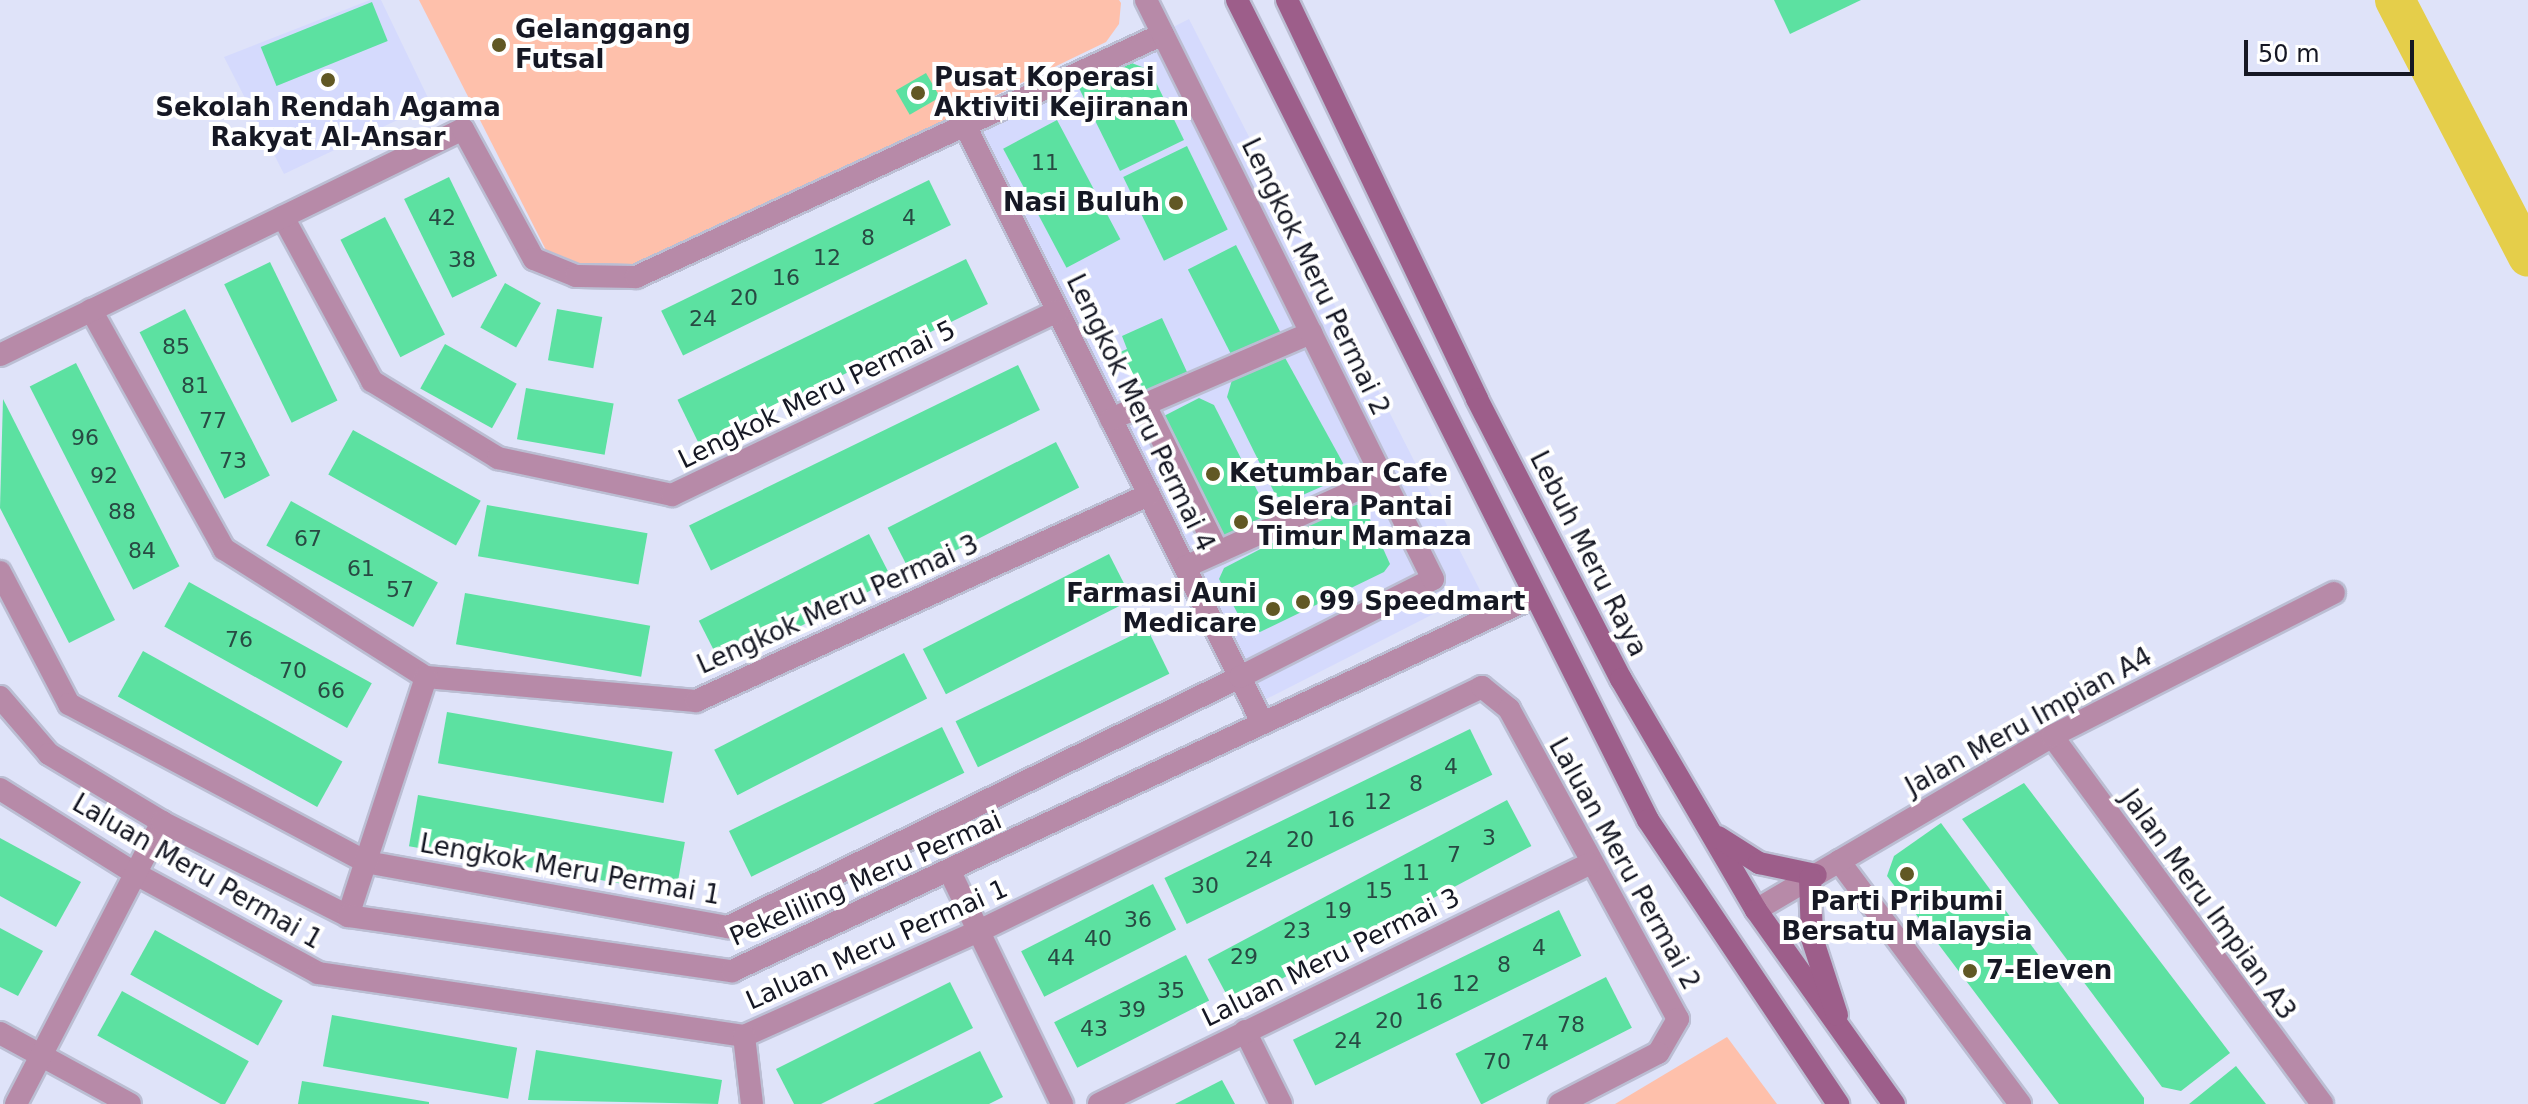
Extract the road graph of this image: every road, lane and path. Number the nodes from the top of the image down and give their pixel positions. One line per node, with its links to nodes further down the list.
1 (1146, 0): 4 (street, Lengkok Meru Permai 2)
2 (1237, 0): 19 (main road)
3 (1287, 0): 28 (main road, Lebuh Meru Raya)
4 (1163, 34): 5 (street); 9 (street, Lengkok Meru Permai 2)
5 (967, 129): 6 (street); 8 (street, Lengkok Meru Permai 4)
6 (283, 217): 7 (street); 8 (street, Lengkok Meru Permai 5)
7 (91, 310): 10 (street); 20 (street, Lengkok Meru Permai 3)
8 (1057, 311): 12 (street, Lengkok Meru Permai 4)
9 (1311, 333): 11 (street); 13 (street, Lengkok Meru Permai 2)
10 (0, 355)
11 (1145, 405): 12 (street); 15 (street)
12 (1111, 419): 14 (street, Lengkok Meru Permai 4)
13 (1383, 478): 15 (street); 21 (street, Lengkok Meru Permai 2)
14 (1149, 495): 16 (street, Lengkok Meru Permai 4); 20 (street, Lengkok Meru Permai 3)
15 (1218, 552): 16 (street)
16 (1185, 567): 21 (street, Lengkok Meru Permai 4)
17 (0, 572): 30 (street, Lengkok Meru Permai 1)
18 (2334, 593): 25 (street, Jalan Meru Impian A4)
19 (1533, 597): 24 (street, Pekeliling Meru Permai); 50 (main road)
20 (426, 677): 30 (street)
21 (1240, 677): 24 (street, Lengkok Meru Permai 4); 30 (street, Lengkok Meru Permai 1)
22 (1491, 691): 31 (street, Laluan Meru Permai 2); 37 (street, Laluan Meru Permai 1)
23 (0, 697): 27 (street, Pekeliling Meru Permai)
24 (1262, 722): 33 (street, Pekeliling Meru Permai)
25 (2052, 736): 29 (street, Jalan Meru Impian A4); 53 (street, Jalan Meru Impian A3)
26 (0, 789): 32 (street, Laluan Meru Permai 1)
27 (162, 822): 32 (street); 36 (street, Pekeliling Meru Permai)
28 (1710, 832): 34 (main road); 35 (main road, Lebuh Meru Raya)
29 (1839, 861): 34 (street, Jalan Meru Impian A4); 52 (street)
30 (366, 862): 36 (street)
31 (1589, 864): 38 (street, Laluan Meru Permai 3); 49 (street, Laluan Meru Permai 2)
32 (136, 874): 40 (street, Laluan Meru Permai 1); 42 (street)
33 (951, 874): 36 (street, Pekeliling Meru Permai); 37 (street)
34 (1813, 876): 35 (street, Jalan Meru Impian A4); 41 (main road)
35 (1756, 910): 41 (main road, Lebuh Meru Raya)
36 (348, 916)
37 (979, 931): 40 (street, Laluan Meru Permai 1); 46 (street)
38 (1245, 1031): 47 (street, Laluan Meru Permai 3); 48 (street)
39 (0, 1033): 42 (street)
40 (744, 1036): 45 (street)
41 (1847, 1043): 51 (main road, Lebuh Meru Raya)
42 (41, 1056): 43 (street); 44 (street)
43 (16, 1104)
44 (130, 1104)
45 (752, 1104)
46 (1062, 1104)
47 (1099, 1104)
48 (1281, 1104)
49 (1559, 1104)
50 (1838, 1104)
51 (1894, 1104)
52 (2020, 1104)
53 (2322, 1104)

